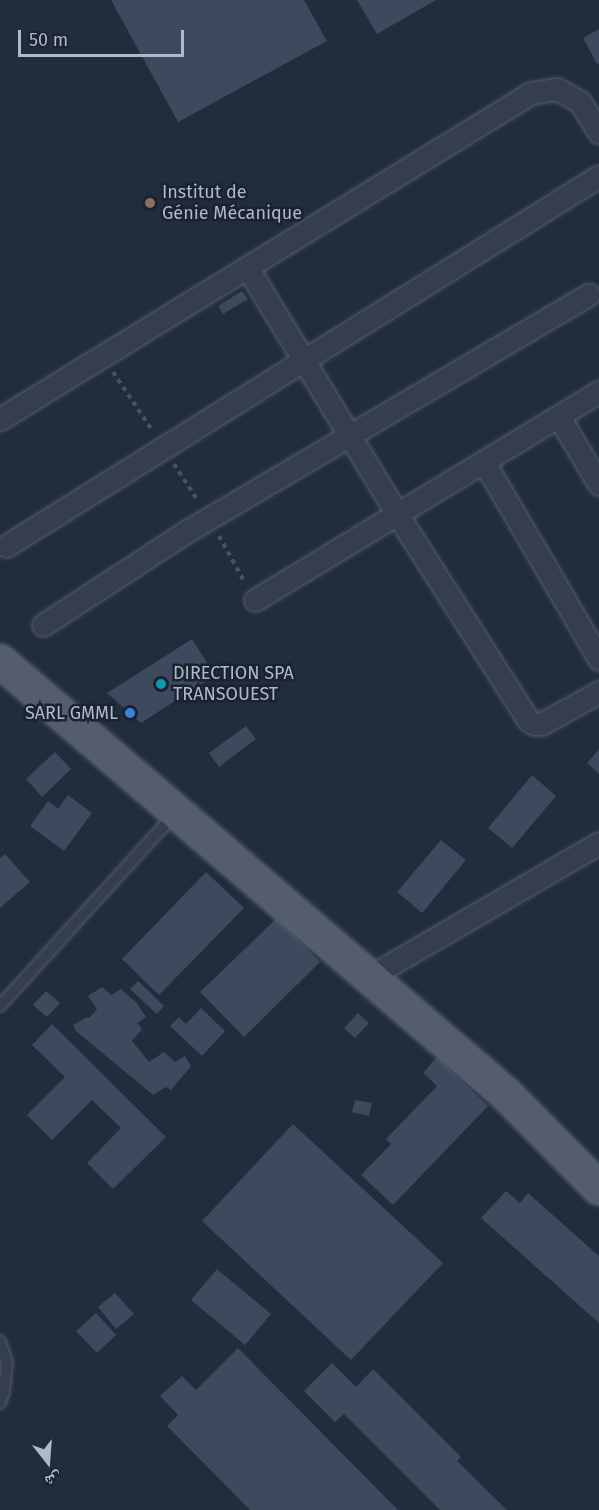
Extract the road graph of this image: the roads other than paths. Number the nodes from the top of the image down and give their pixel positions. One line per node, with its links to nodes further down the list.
1 (599, 132): 3 (street)
2 (599, 176): 5 (street)
3 (247, 267): 5 (street); 8 (street)
4 (589, 294): 9 (street)
5 (304, 360): 9 (street); 13 (street)
6 (599, 392): 7 (street)
7 (559, 417): 10 (street); 11 (street)
8 (0, 419)
9 (350, 436): 12 (street); 15 (street)
10 (484, 462): 12 (street); 16 (street)
11 (599, 484)
12 (397, 514): 14 (street); 18 (street)
13 (6, 546)
14 (255, 600)
15 (43, 624)
16 (599, 659)
17 (0, 661): 19 (main road)
18 (599, 692)
19 (176, 812): 21 (main road); 22 (lane)
20 (599, 843): 21 (street)
21 (369, 977): 23 (main road)
22 (0, 1006)
23 (506, 1094): 24 (main road); 25 (main road)
24 (599, 1160)
25 (599, 1188)
26 (0, 1341): 27 (lane)
27 (0, 1403)

